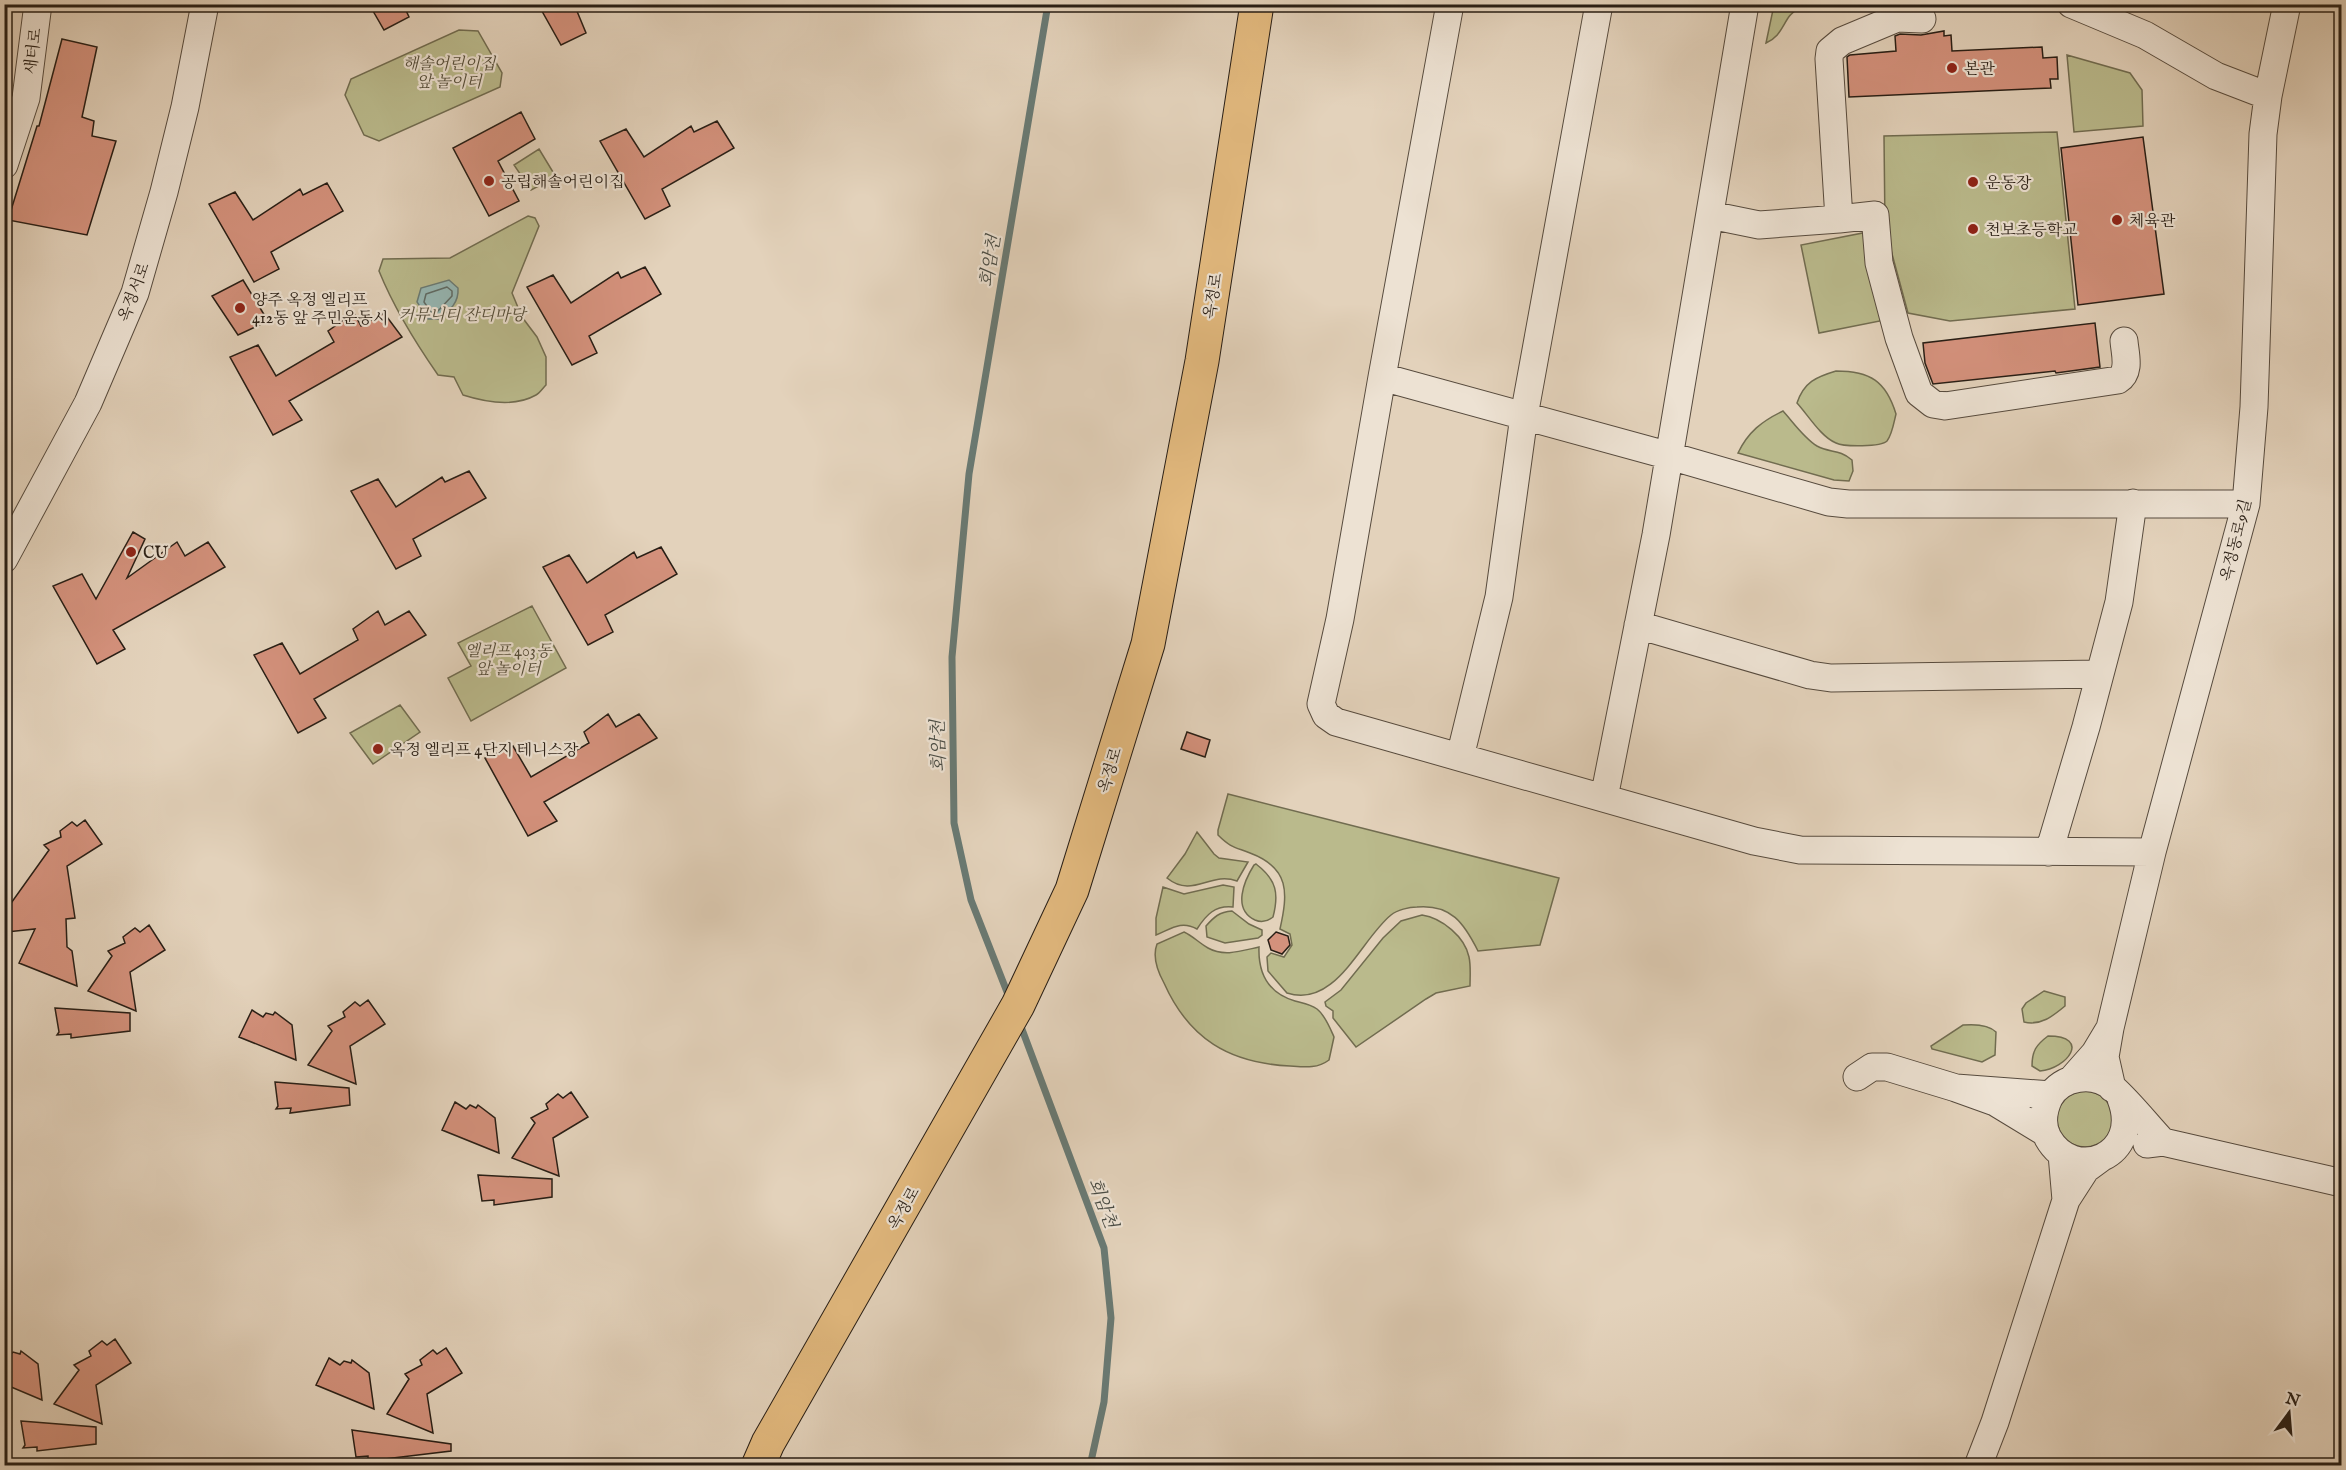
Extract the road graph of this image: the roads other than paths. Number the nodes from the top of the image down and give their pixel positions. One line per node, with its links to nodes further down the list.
1 (38, 4): 12 (street, 새터로)
2 (205, 4): 21 (street, 옥정서로)
3 (1257, 4): 39 (main road, 옥정로)
4 (1450, 4): 16 (street)
5 (1599, 4): 17 (street)
6 (1745, 4): 13 (street)
7 (2071, 4): 9 (street)
8 (2287, 4): 11 (street, 옥정동로9길)
9 (2119, 14): 11 (street)
10 (1922, 19): 14 (street)
11 (2268, 96): 20 (street, 옥정동로9길)
12 (4, 165)
13 (1710, 215): 14 (street); 18 (street)
14 (1839, 219): 15 (street)
15 (2124, 341)
16 (1382, 377): 17 (street); 24 (street)
17 (1524, 416): 18 (street); 24 (street)
18 (1670, 456): 19 (street); 22 (street)
19 (2133, 503): 20 (street); 23 (street)
20 (2246, 504): 27 (street, 옥정동로9길)
21 (4, 559)
22 (1638, 625): 23 (street); 25 (street)
23 (2100, 674): 26 (street)
24 (1460, 758): 25 (street)
25 (1604, 798): 26 (street)
26 (2049, 852): 27 (street)
27 (2152, 852): 28 (street, 옥정동로9길)
28 (2110, 1028): 30 (street); 32 (street)
29 (1857, 1077): 31 (street)
30 (2061, 1087): 31 (street); 32 (street); 33 (street)
31 (1956, 1088): 33 (street)
32 (2117, 1093): 34 (street); 36 (street)
33 (2046, 1133): 35 (street)
34 (2163, 1142): 36 (street); 37 (street)
35 (2062, 1154): 36 (street); 38 (street)
36 (2107, 1154): 38 (street)
37 (2342, 1183)
38 (2066, 1200): 40 (street)
39 (758, 1466)
40 (1978, 1466)

